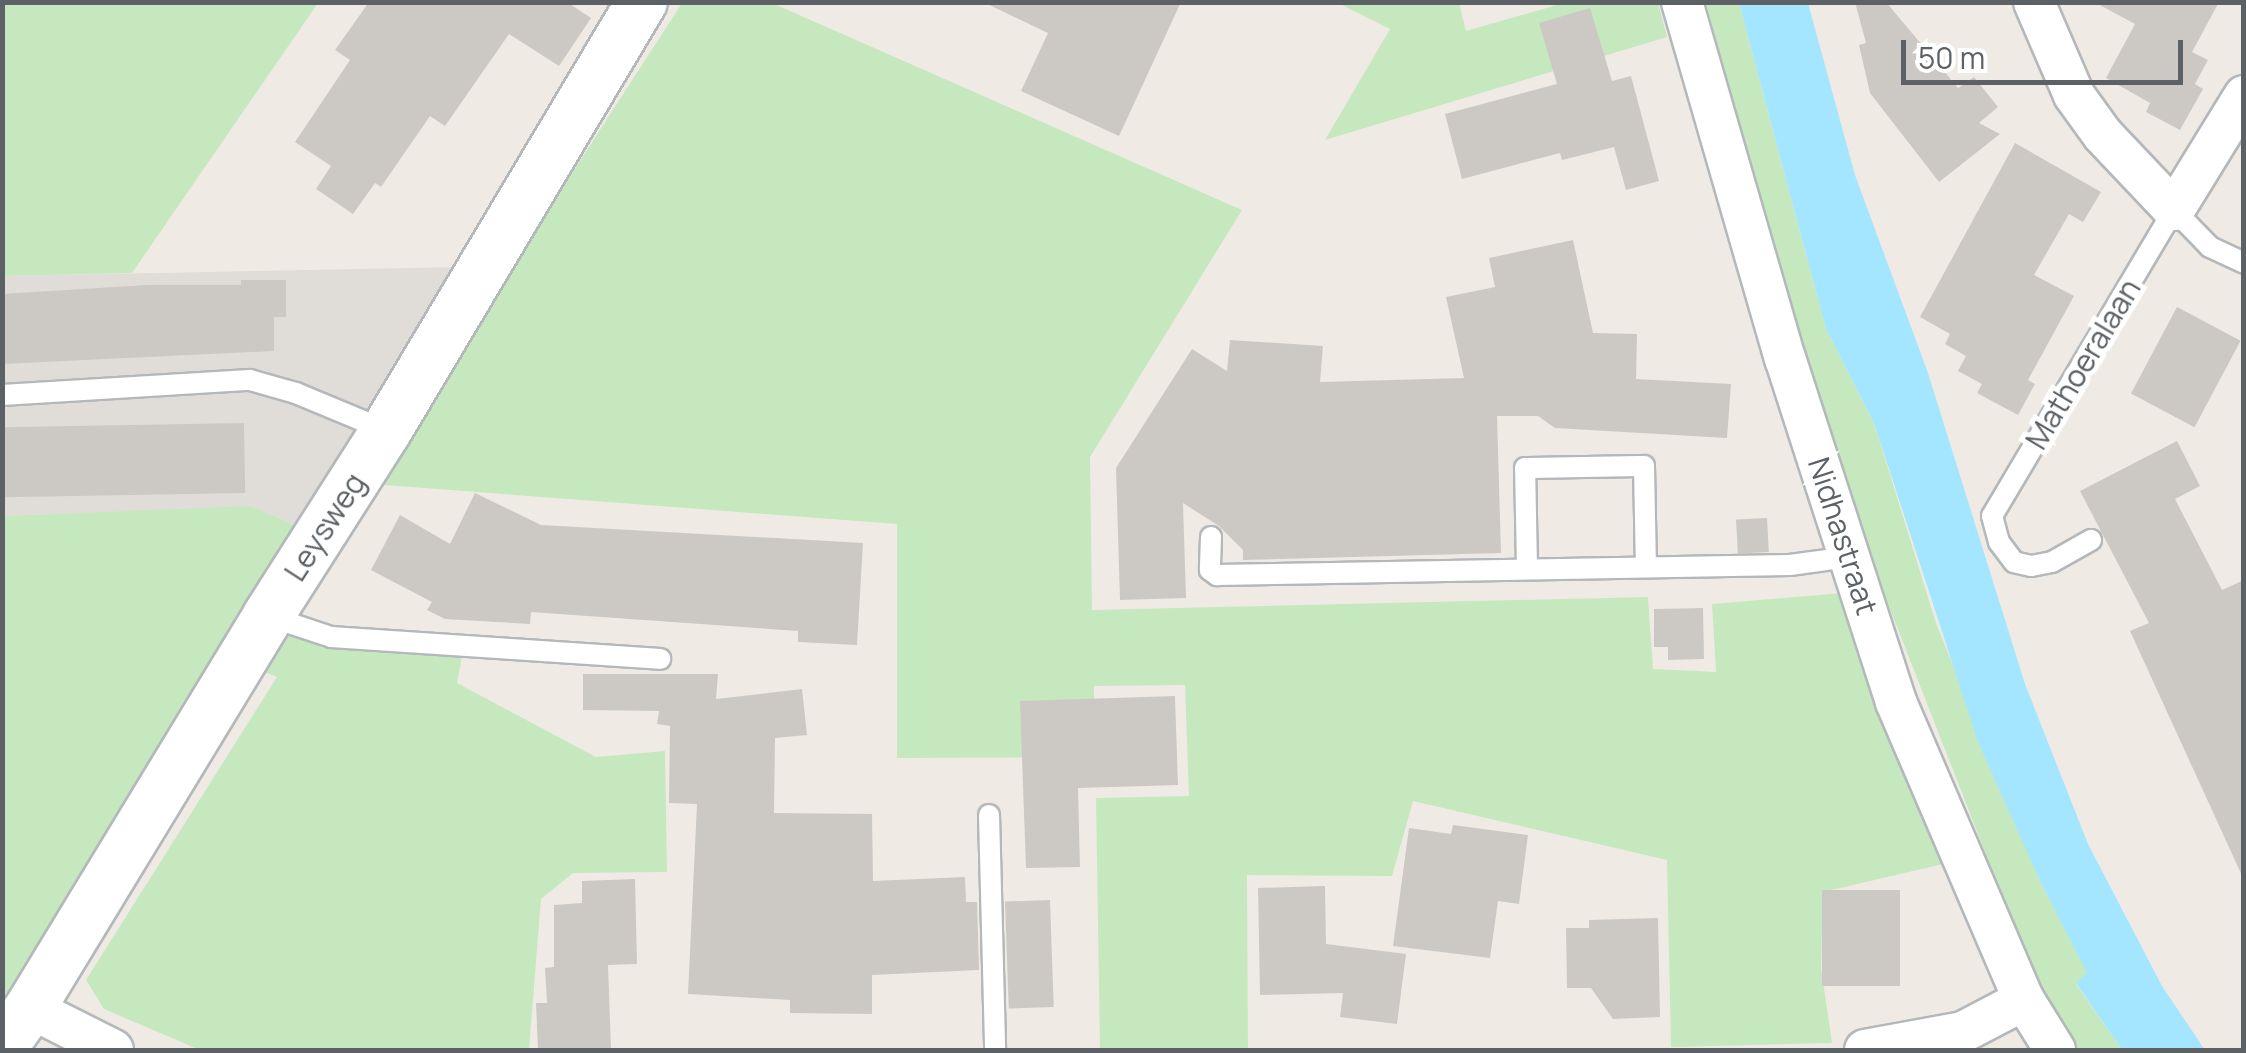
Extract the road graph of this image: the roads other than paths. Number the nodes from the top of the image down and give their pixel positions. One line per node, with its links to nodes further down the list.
1 (642, 2): 8 (street, Leysweg)
2 (1682, 2): 11 (street, Nidhastraat)
3 (2034, 2): 5 (street)
4 (2244, 96): 5 (street, Mathoeralaan)
5 (2174, 210): 6 (lane); 10 (lane, Mathoeralaan)
6 (2244, 263)
7 (2, 395): 8 (lane)
8 (386, 431): 14 (street, Leysweg)
9 (1211, 536): 13 (lane)
10 (2091, 540)
11 (1850, 556): 12 (lane); 17 (street, Nidhastraat)
12 (1646, 566): 13 (lane); 13 (lane)
13 (1526, 568)
14 (268, 616): 15 (lane); 18 (street, Leysweg)
15 (660, 659)
16 (989, 815): 20 (lane)
17 (2024, 1000): 21 (street); 22 (street, Nidhastraat)
18 (16, 1028): 19 (street)
19 (113, 1050)
20 (996, 1050)
21 (1865, 1050)
22 (2055, 1050)

